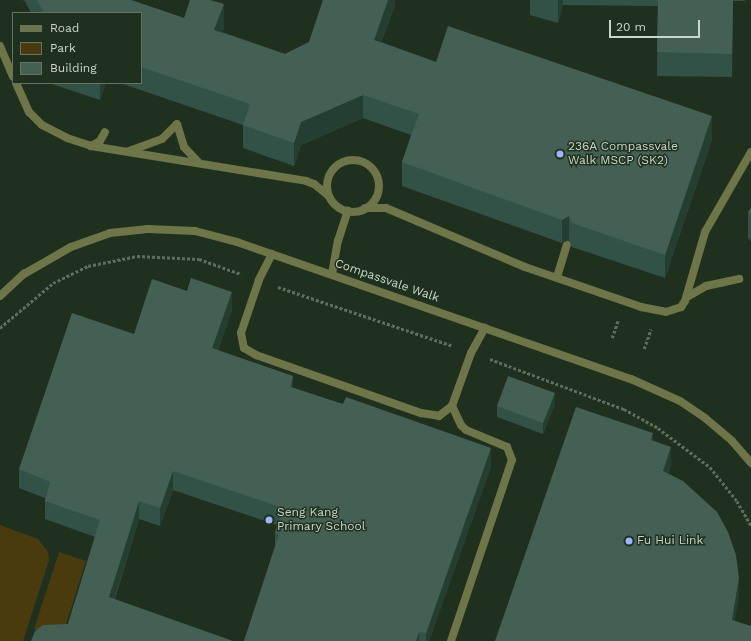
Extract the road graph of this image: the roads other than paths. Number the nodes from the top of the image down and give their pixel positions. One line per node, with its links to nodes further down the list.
1 (0, 46): 2 (street)
2 (12, 74)
3 (16, 84): 5 (street)
4 (105, 132): 5 (street)
5 (91, 146): 6 (street)
6 (126, 152): 8 (street); 8 (street)
7 (751, 152): 18 (street)
8 (199, 164): 9 (street)
9 (329, 196): 10 (street); 11 (street)
10 (365, 208): 11 (street); 15 (street)
11 (348, 211): 14 (street)
12 (567, 245): 15 (street)
13 (272, 254): 14 (street, Compassvale Walk); 17 (street, Compassvale Walk); 20 (street)
14 (332, 274): 19 (street, Compassvale Walk)
15 (557, 277): 18 (street)
16 (739, 280): 18 (street)
17 (0, 296)
18 (687, 297)
19 (485, 328): 20 (street); 21 (street, Compassvale Walk)
20 (452, 406): 22 (street)
21 (751, 463)
22 (451, 641)

